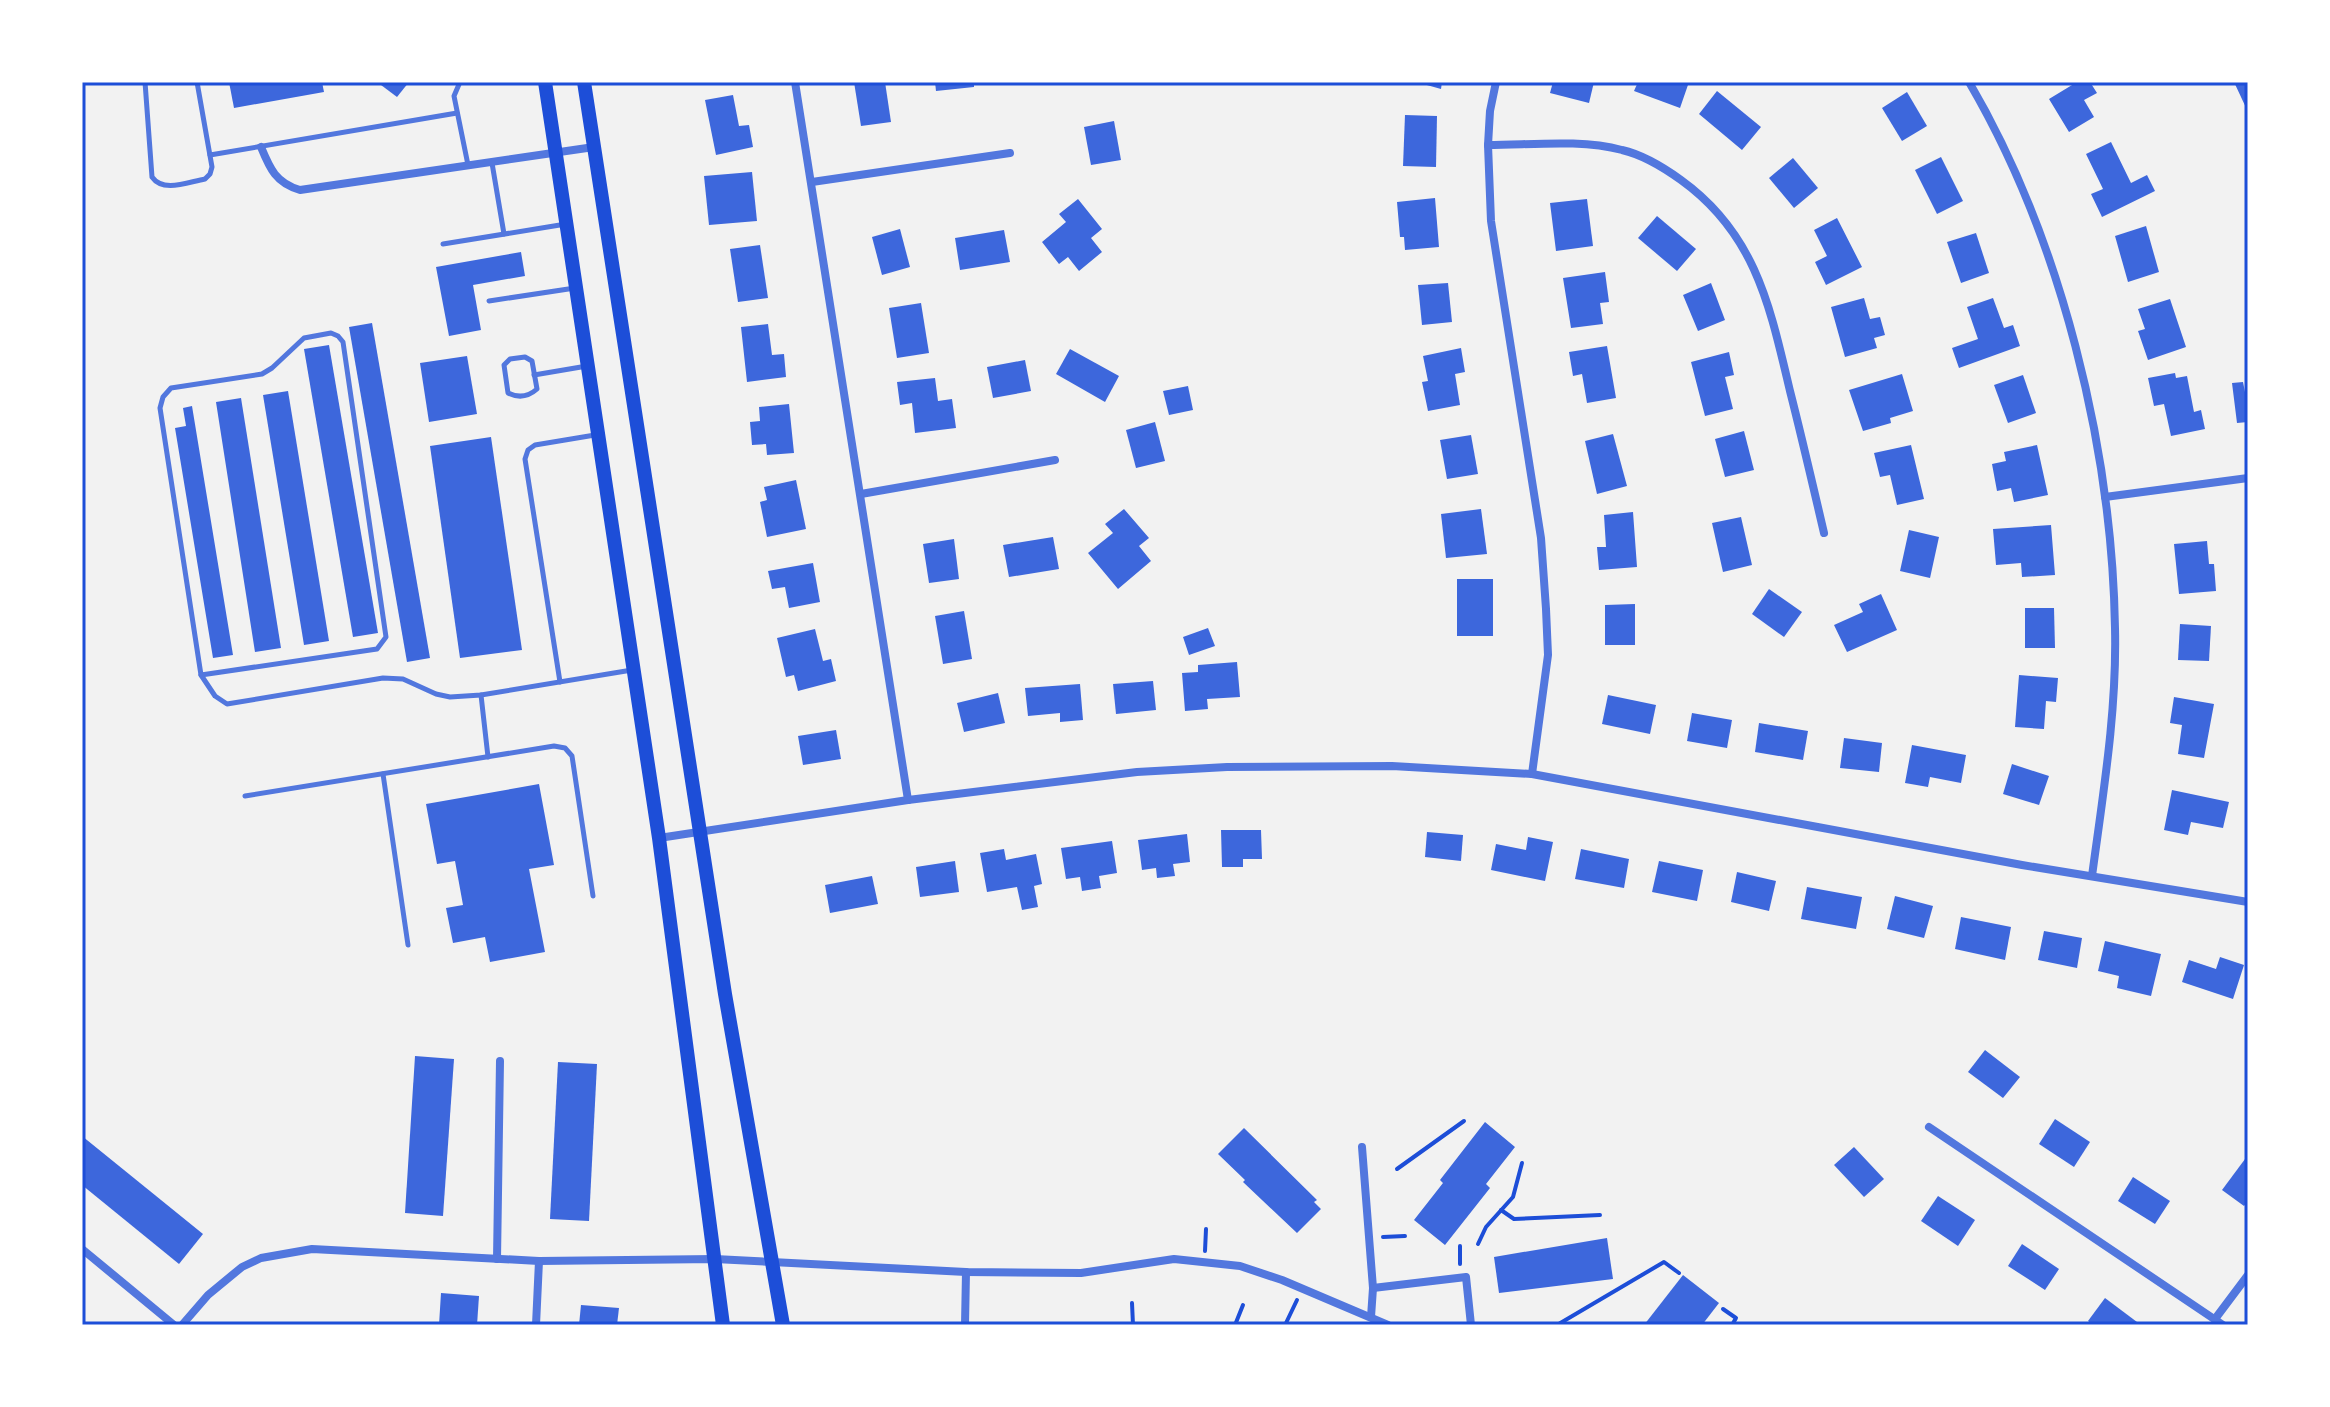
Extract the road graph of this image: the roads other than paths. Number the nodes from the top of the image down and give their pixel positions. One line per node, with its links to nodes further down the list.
1 (145, 82): 15 (lane)
2 (197, 82): 15 (lane)
3 (460, 82): 9 (lane)
4 (545, 82): 13 (main road)
5 (584, 82): 12 (main road)
6 (795, 82): 18 (street)
7 (1496, 82): 10 (street)
8 (1969, 82): 30 (street)
9 (457, 113): 11 (lane); 17 (lane)
10 (1488, 145): 31 (street); 38 (street)
11 (261, 147): 15 (lane); 17 (street)
12 (594, 147): 13 (street); 41 (main road)
13 (556, 152): 16 (street); 19 (main road)
14 (1010, 153): 18 (street)
15 (210, 155)
16 (491, 162): 17 (street); 20 (lane)
17 (468, 165)
18 (812, 182): 29 (street)
19 (567, 224): 20 (lane); 22 (main road)
20 (504, 234): 21 (lane)
21 (443, 244)
22 (576, 287): 23 (lane); 24 (main road)
23 (489, 301)
24 (588, 366): 25 (lane); 26 (main road)
25 (534, 375): 25 (lane)
26 (600, 435): 32 (main road); 34 (lane)
27 (1055, 460): 29 (street)
28 (2248, 478): 30 (street)
29 (861, 494): 40 (street)
30 (2105, 497): 43 (street)
31 (1824, 533)
32 (633, 670): 34 (lane); 42 (main road)
33 (201, 675): 33 (lane); 35 (lane)
34 (560, 682): 35 (lane)
35 (481, 695): 36 (lane)
36 (488, 757): 37 (lane); 44 (lane)
37 (383, 774): 39 (lane); 46 (lane)
38 (1532, 774): 40 (street); 43 (street)
39 (245, 796)
40 (908, 800): 41 (street)
41 (701, 832): 42 (street); 54 (main road)
42 (659, 838): 52 (main road)
43 (2092, 876): 45 (street)
44 (593, 896)
45 (2248, 902)
46 (408, 945)
47 (500, 1061): 51 (street)
48 (1929, 1127): 59 (street)
49 (1362, 1147): 57 (street)
50 (82, 1249): 60 (street)
51 (497, 1259): 53 (street); 61 (street)
52 (715, 1259): 53 (street); 54 (street); 63 (main road)
53 (539, 1261): 62 (street)
54 (772, 1262): 55 (street); 64 (main road)
55 (966, 1272): 58 (street); 65 (street)
56 (2248, 1275): 59 (street)
57 (1373, 1288): 58 (street); 67 (street)
58 (1371, 1317): 66 (street)
59 (2219, 1322)
60 (174, 1325)
61 (182, 1325)
62 (536, 1325)
63 (723, 1325)
64 (783, 1325)
65 (965, 1325)
66 (1388, 1325)
67 (1471, 1325)

